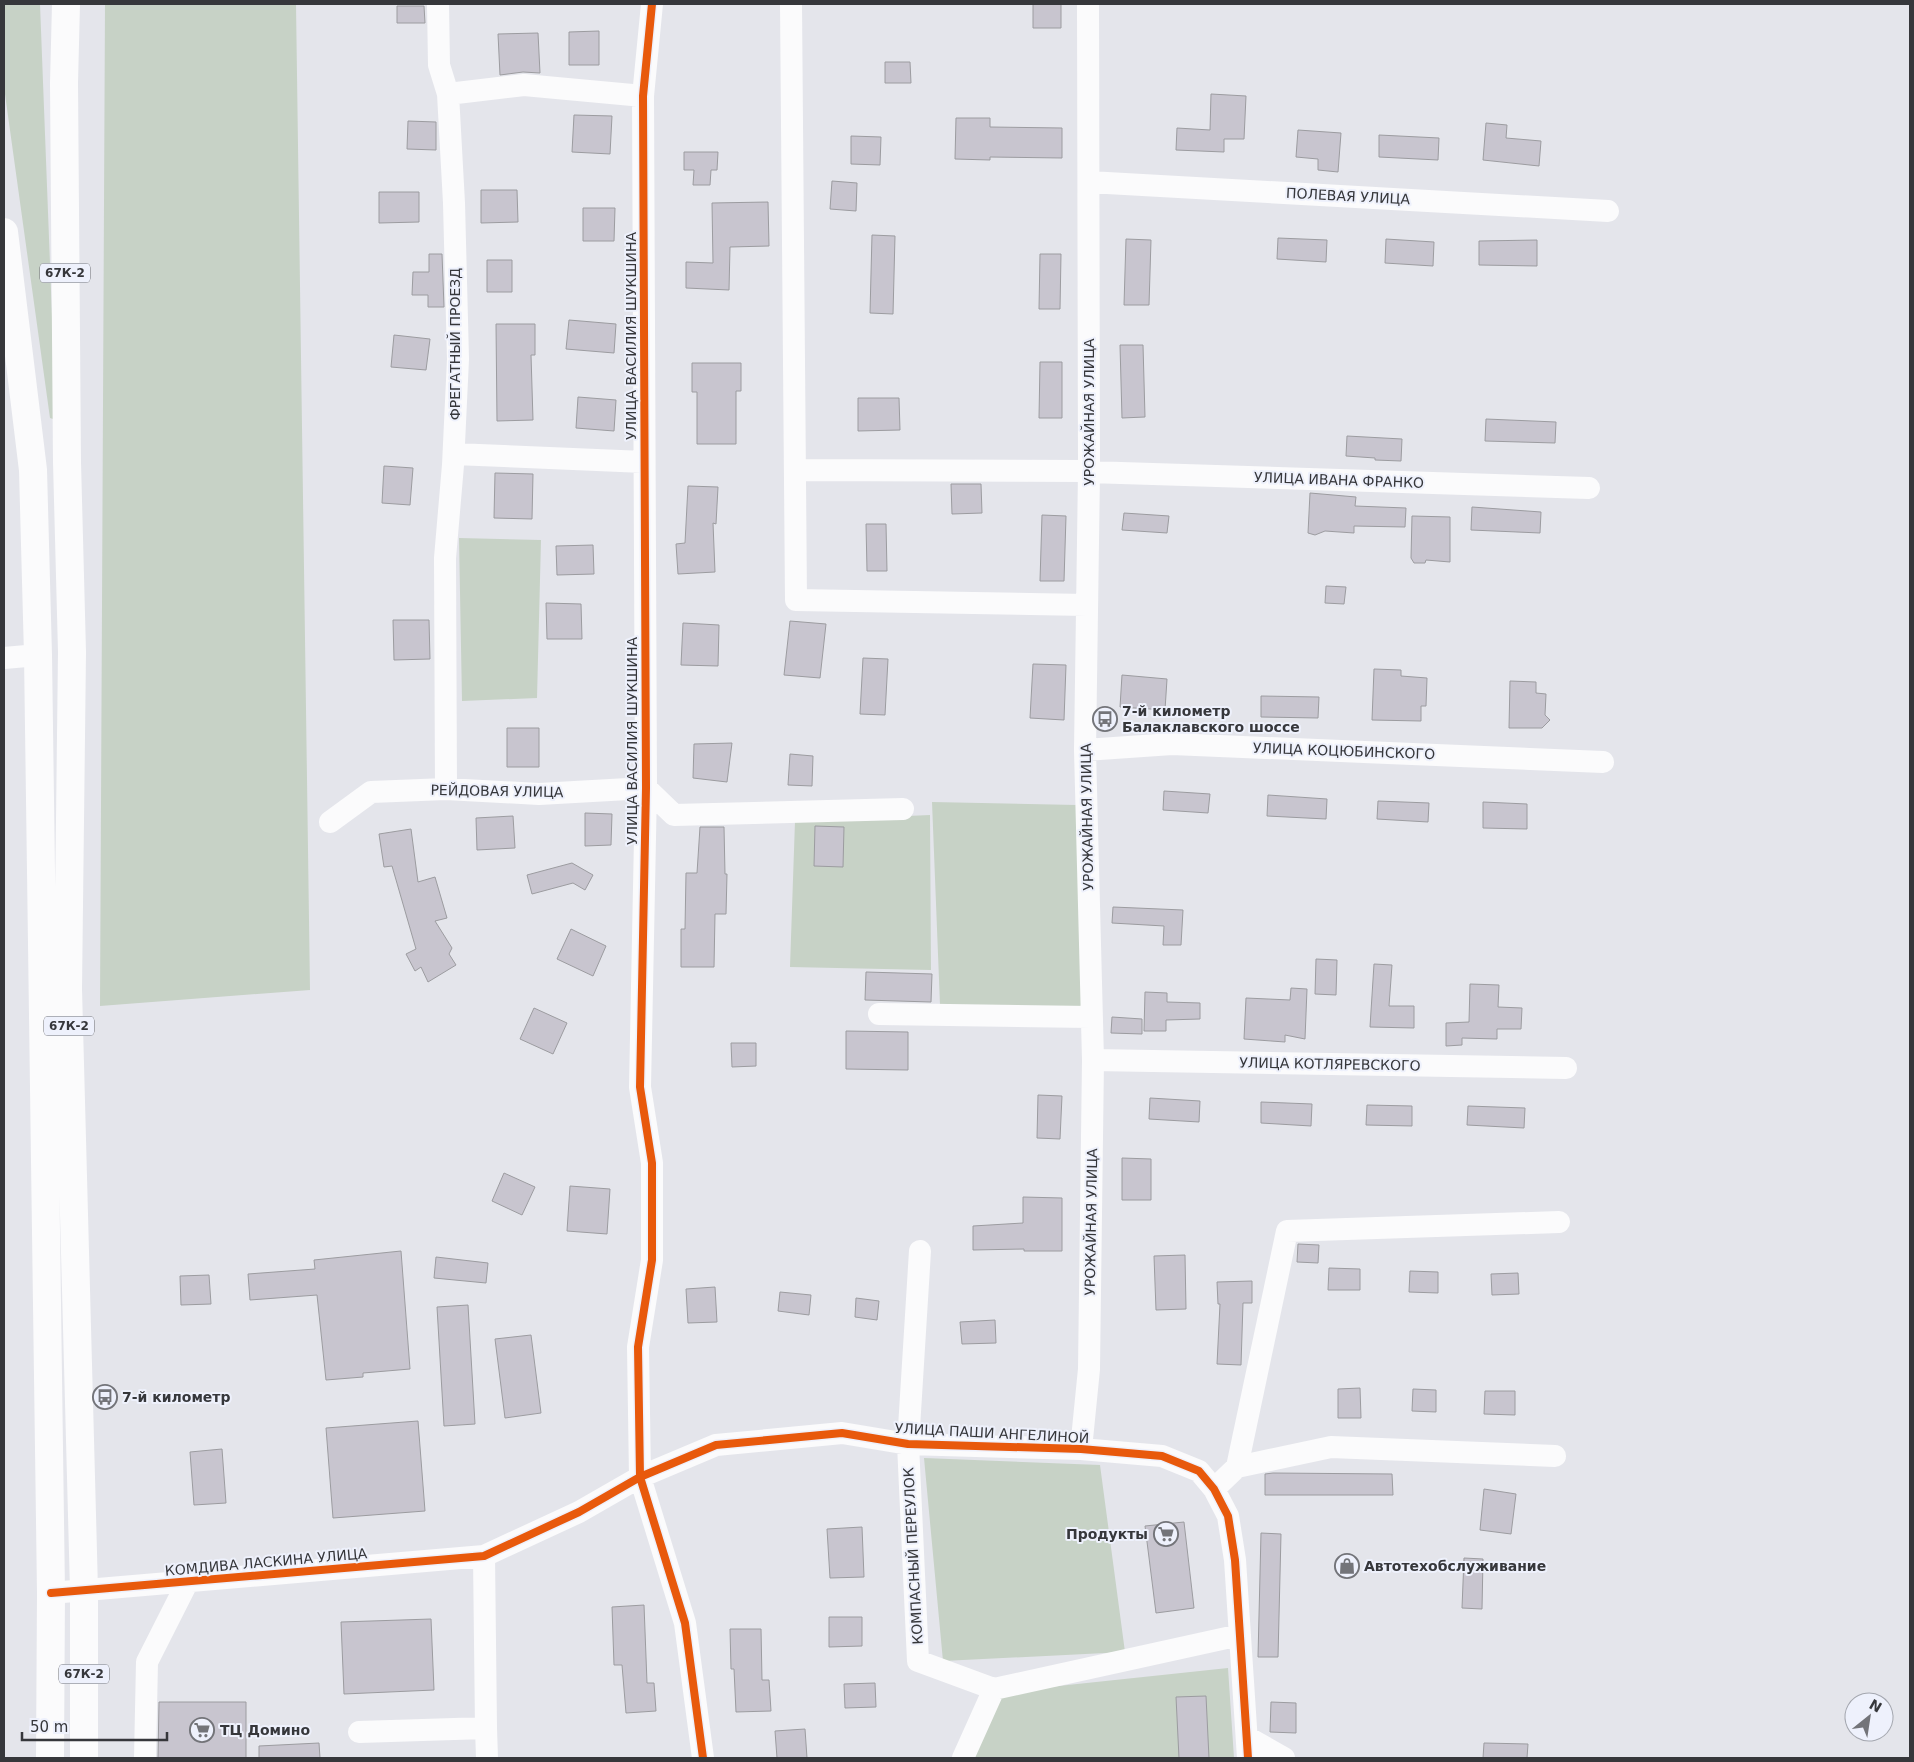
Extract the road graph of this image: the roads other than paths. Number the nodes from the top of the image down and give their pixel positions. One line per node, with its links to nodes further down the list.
1 (56, 4): 7 (main road, 67К-2)
2 (66, 4): 7 (main road)
3 (438, 4): 8 (street, ФРЕГАТНЫЙ ПРОЕЗД)
4 (652, 4): 9 (street, УЛИЦА ВАСИЛИЯ ШУКШИНА)
5 (791, 4): 15 (street)
6 (1088, 4): 10 (street, УРОЖАЙНАЯ УЛИЦА)
7 (64, 84): 41 (main road, 67К-2)
8 (448, 94): 9 (street); 13 (street, ФРЕГАТНЫЙ ПРОЕЗД)
9 (643, 96): 14 (street, УЛИЦА ВАСИЛИЯ ШУКШИНА)
10 (1089, 182): 11 (street, ПОЛЕВАЯ УЛИЦА); 16 (street, УРОЖАЙНАЯ УЛИЦА)
11 (1608, 211)
12 (4, 232): 19 (main road, 67К-2)
13 (454, 454): 14 (street); 24 (street, ФРЕГАТНЫЙ ПРОЕЗД)
14 (644, 462): 23 (street, УЛИЦА ВАСИЛИЯ ШУКШИНА)
15 (795, 470): 16 (street, УЛИЦА ИВАНА ФРАНКО); 18 (street)
16 (1089, 472): 17 (street, УЛИЦА ИВАНА ФРАНКО); 18 (street, УРОЖАЙНАЯ УЛИЦА)
17 (1589, 488)
18 (1087, 606): 21 (street, УРОЖАЙНАЯ УЛИЦА)
19 (38, 655): 20 (street); 42 (main road, 67К-2)
20 (4, 658)
21 (1086, 750): 22 (street, УЛИЦА КОЦЮБИНСКОГО); 28 (street, УРОЖАЙНАЯ УЛИЦА)
22 (1603, 762)
23 (646, 788): 24 (street, РЕЙДОВАЯ УЛИЦА); 25 (street); 37 (street, УЛИЦА ВАСИЛИЯ ШУКШИНА)
24 (446, 789): 26 (street, РЕЙДОВАЯ УЛИЦА)
25 (903, 809)
26 (330, 822)
27 (879, 1014): 28 (street)
28 (1091, 1017): 29 (street, УРОЖАЙНАЯ УЛИЦА)
29 (1093, 1060): 30 (street, УЛИЦА КОТЛЯРЕВСКОГО); 34 (street, УРОЖАЙНАЯ УЛИЦА)
30 (1566, 1068)
31 (1559, 1222): 36 (street)
32 (920, 1251): 33 (street)
33 (908, 1444): 34 (street, УЛИЦА ПАШИ АНГЕЛИНОЙ); 37 (street, УЛИЦА ПАШИ АНГЕЛИНОЙ); 44 (street, КОМПАСНЫЙ ПЕРЕУЛОК)
34 (1081, 1449): 38 (street, УЛИЦА ПАШИ АНГЕЛИНОЙ)
35 (1555, 1456): 36 (street)
36 (1238, 1466): 38 (street)
37 (640, 1477): 39 (street, УЛИЦА ПАШИ АНГЕЛИНОЙ); 52 (street, УЛИЦА ВАСИЛИЯ ШУКШИНА)
38 (1214, 1489): 43 (street, УЛИЦА ПАШИ АНГЕЛИНОЙ)
39 (484, 1556): 40 (street, КОМДИВА ЛАСКИНА УЛИЦА); 45 (street)
40 (188, 1582): 41 (street, КОМДИВА ЛАСКИНА УЛИЦА); 50 (street)
41 (84, 1590): 42 (street, КОМДИВА ЛАСКИНА УЛИЦА); 49 (main road, 67К-2)
42 (51, 1593): 48 (main road, 67К-2)
43 (1240, 1635): 44 (street); 47 (street, УЛИЦА ПАШИ АНГЕЛИНОЙ)
44 (994, 1689): 53 (street)
45 (486, 1728): 46 (street); 51 (street)
46 (359, 1732)
47 (1247, 1747): 54 (street)
48 (50, 1758)
49 (84, 1758)
50 (145, 1758)
51 (487, 1758)
52 (703, 1758)
53 (963, 1758)
54 (1284, 1758)

